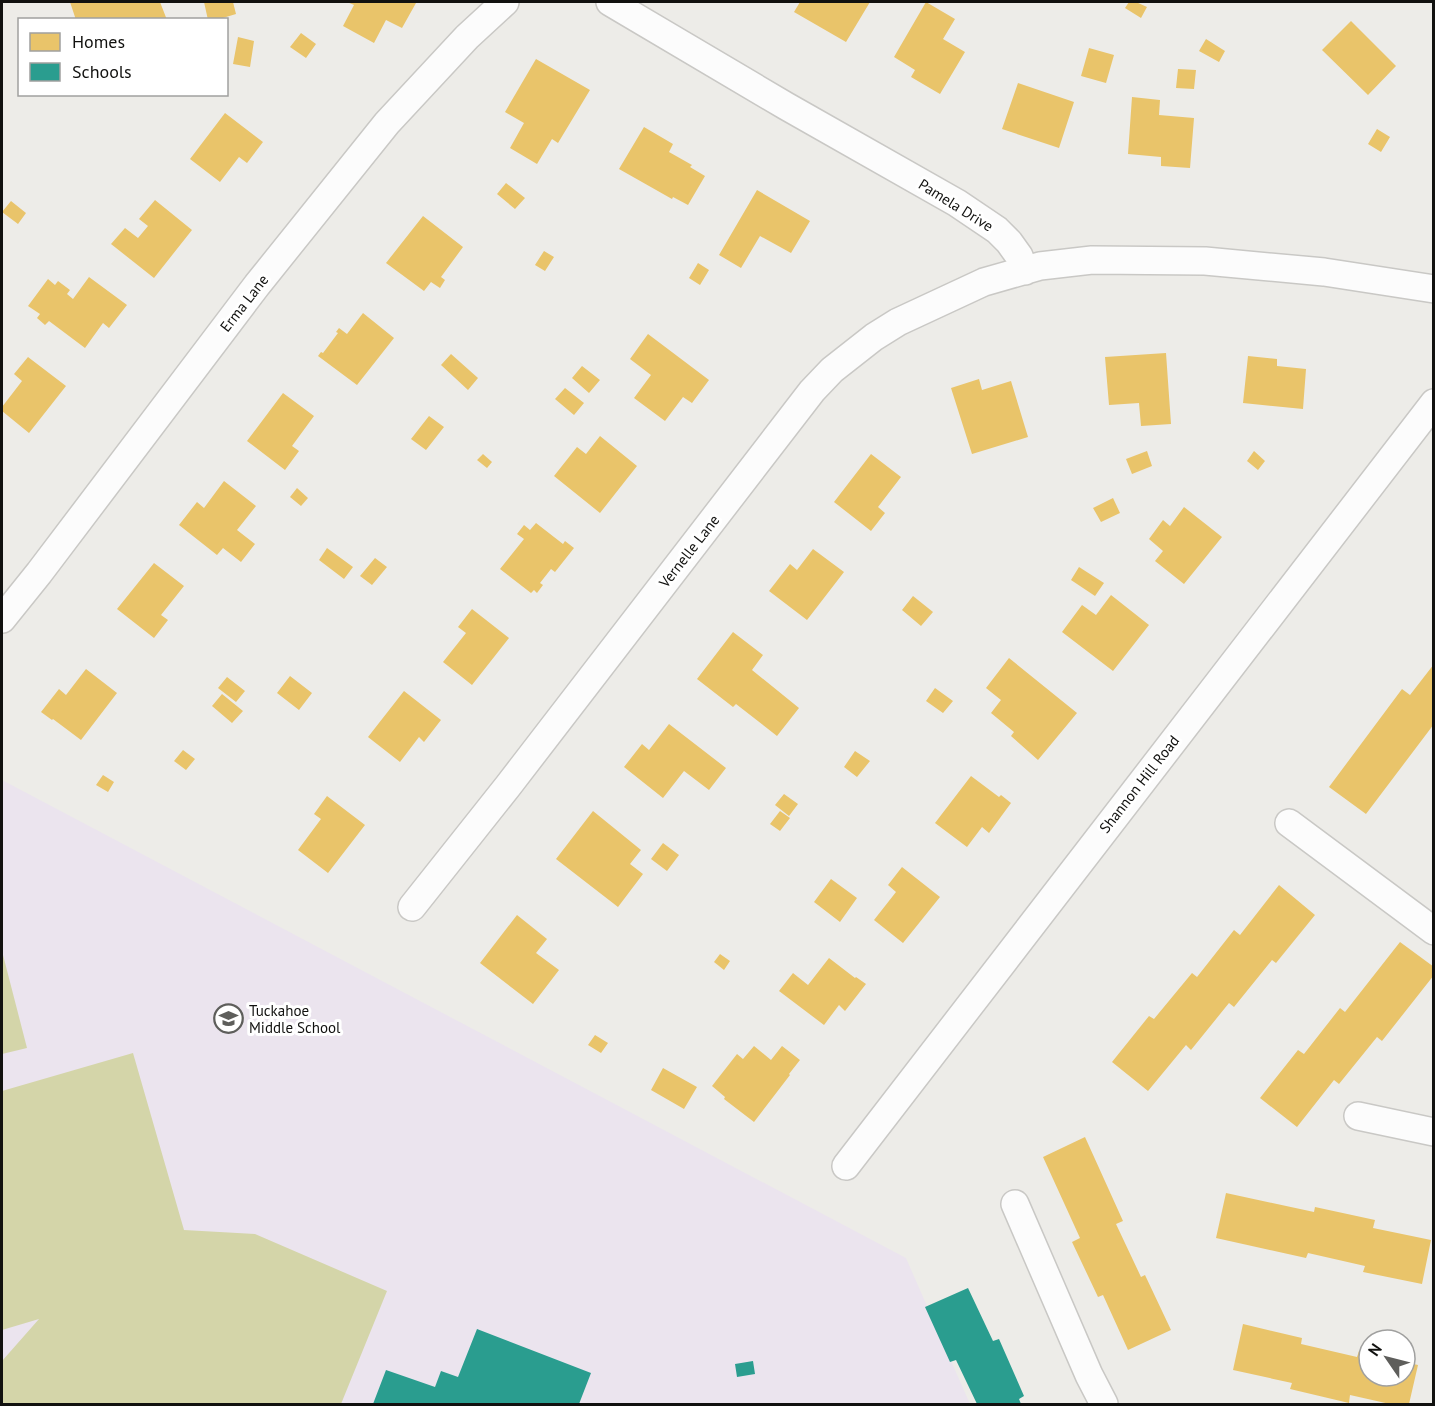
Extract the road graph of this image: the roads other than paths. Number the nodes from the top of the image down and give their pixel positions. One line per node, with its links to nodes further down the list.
1 (505, 2): 6 (street, Erma Lane)
2 (610, 2): 3 (street, Pamela Drive)
3 (1025, 271): 4 (street); 8 (street, Vernelle Lane)
4 (1434, 289)
5 (1434, 403): 12 (street, Shannon Hill Road)
6 (2, 620)
7 (1289, 823): 9 (street)
8 (412, 907)
9 (1434, 932)
10 (1358, 1116): 11 (street)
11 (1434, 1132)
12 (846, 1166)
13 (1015, 1204): 14 (street)
14 (1104, 1404)

